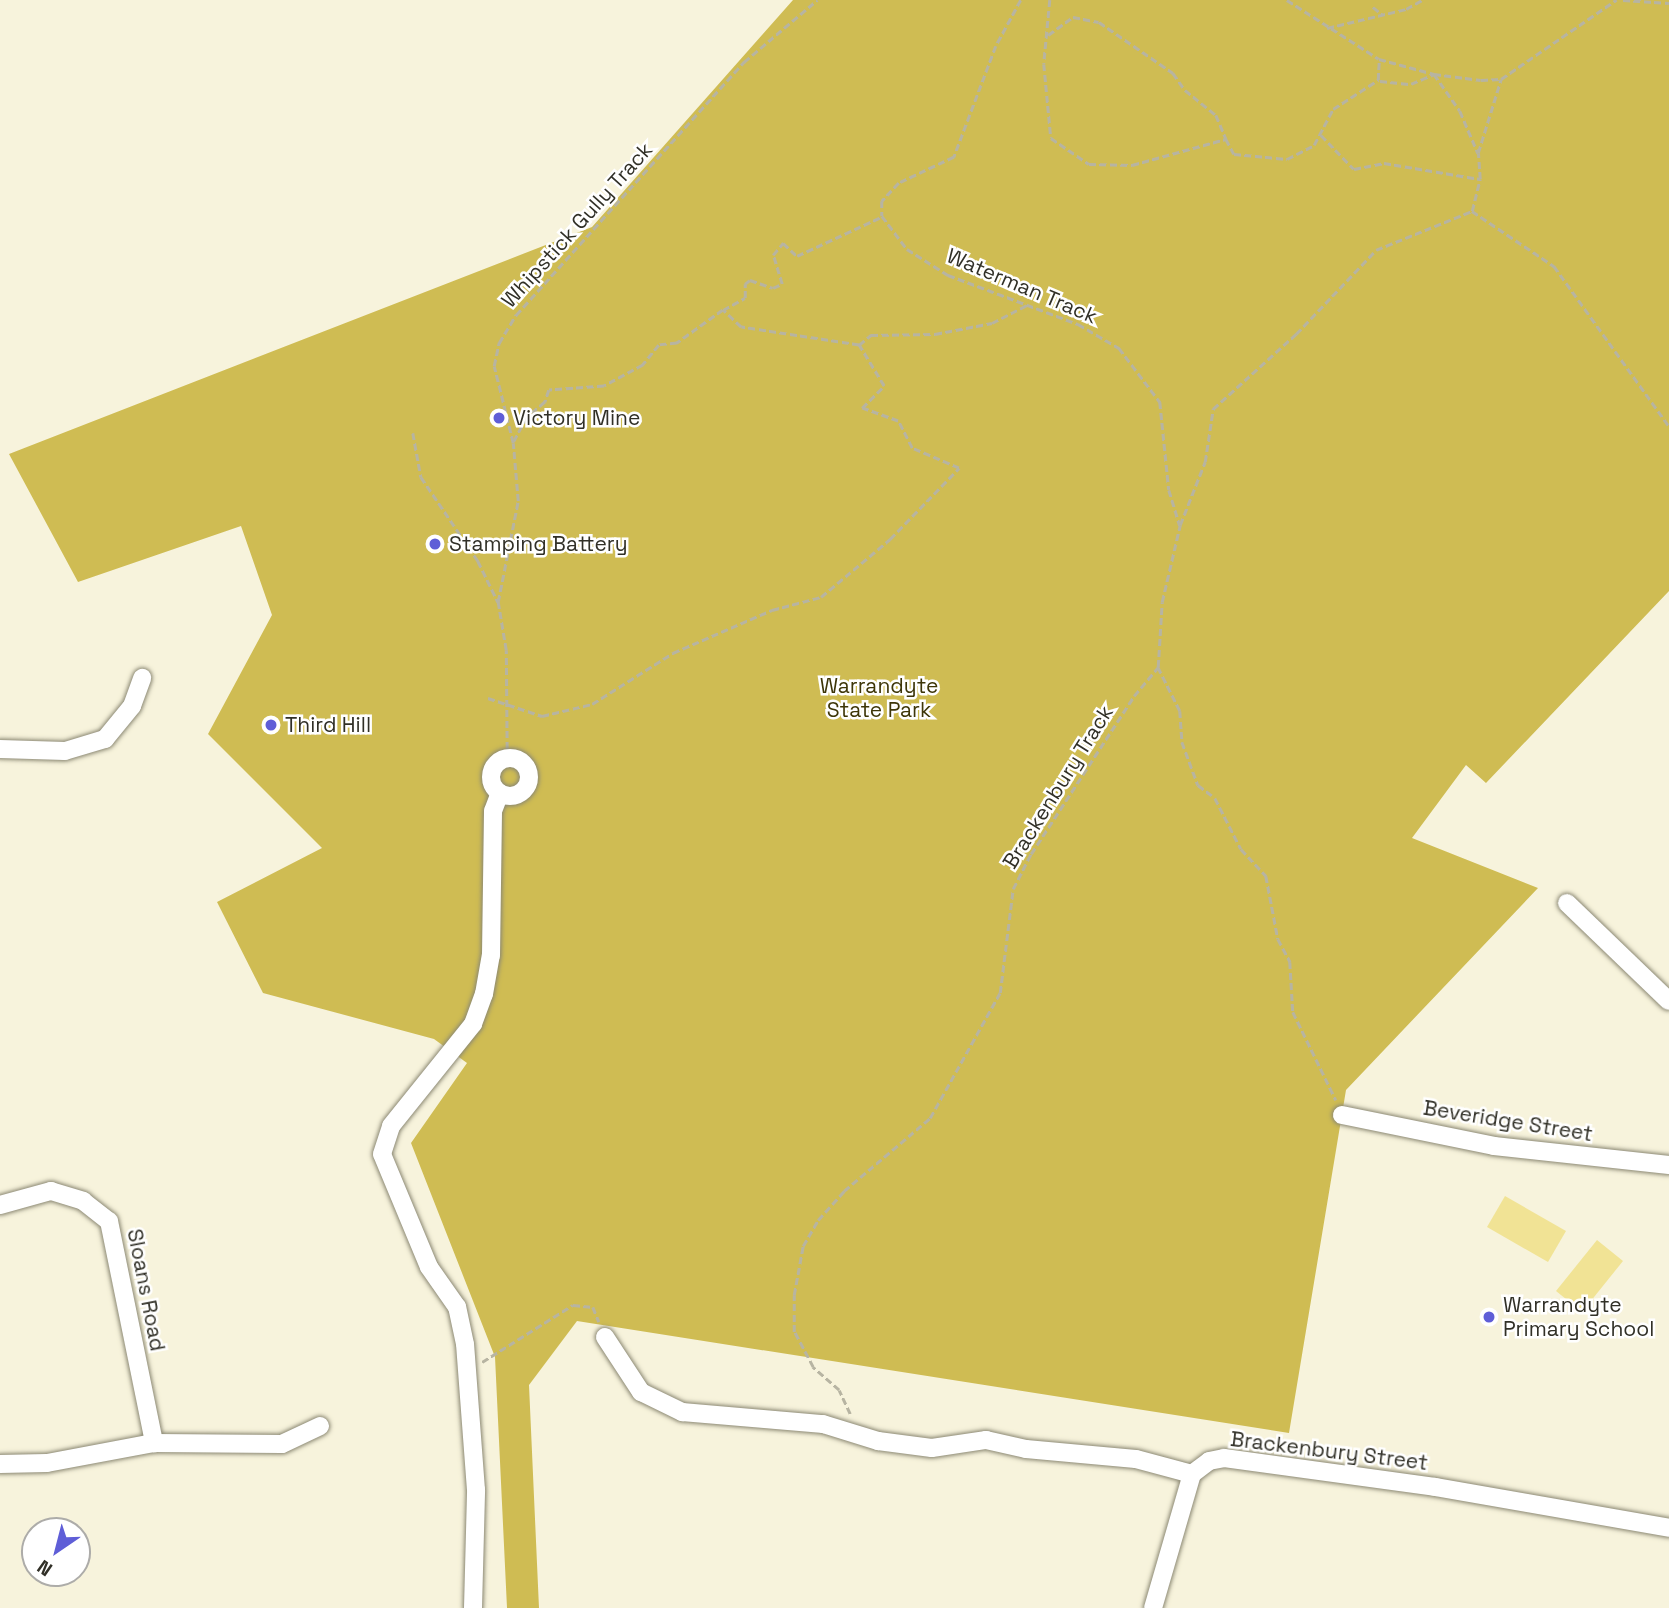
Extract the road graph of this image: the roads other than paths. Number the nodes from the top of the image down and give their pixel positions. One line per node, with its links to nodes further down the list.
1 (142, 678): 2 (street)
2 (0, 749)
3 (500, 793): 3 (street); 15 (street)
4 (1567, 903): 5 (street)
5 (1669, 1001)
6 (1342, 1115): 7 (street, Beveridge Street)
7 (1669, 1165)
8 (0, 1205): 11 (street, Sloans Road)
9 (605, 1337): 13 (street)
10 (320, 1426): 11 (street)
11 (154, 1443): 12 (street)
12 (0, 1464)
13 (1192, 1474): 14 (street, Brackenbury Street); 16 (street)
14 (1669, 1528)
15 (473, 1608)
16 (1153, 1608)

